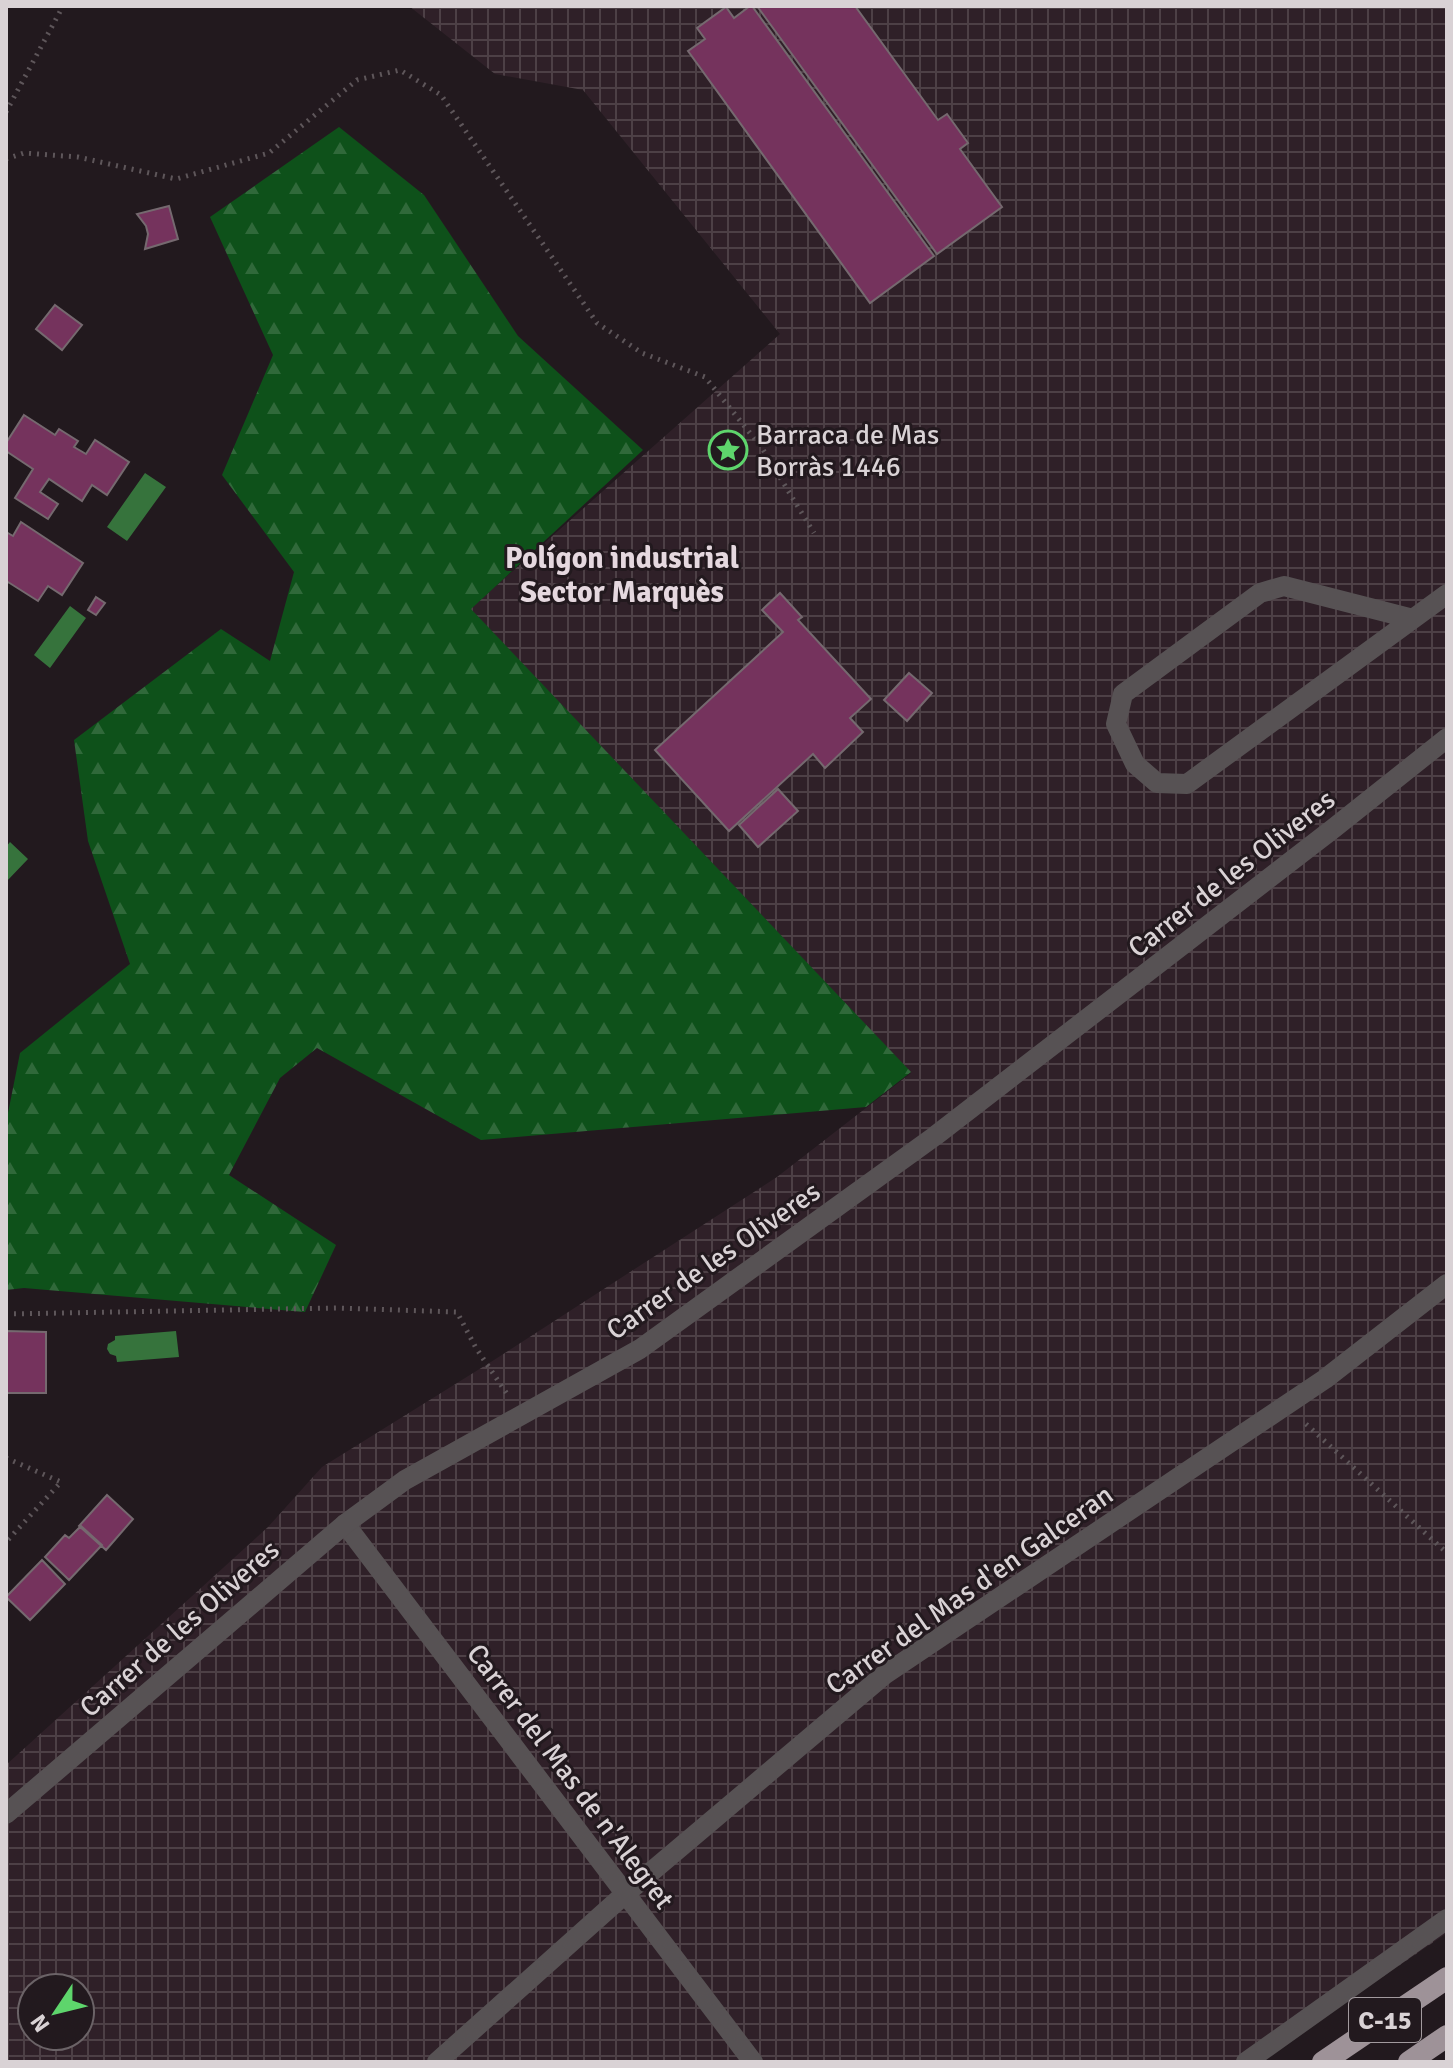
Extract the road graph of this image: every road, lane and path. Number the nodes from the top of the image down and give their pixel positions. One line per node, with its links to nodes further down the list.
1 (63, 6): 2 (path)
2 (6, 112)
3 (6, 159): 4 (path)
4 (814, 533)
5 (1447, 594): 6 (street)
6 (1413, 619): 6 (street)
7 (1447, 739): 11 (street, Carrer de les Oliveres)
8 (1447, 1284): 10 (street, Carrer del Mas d'en Galceran)
9 (6, 1314): 11 (path)
10 (1286, 1405): 15 (path); 17 (street, Carrer del Mas d'en Galceran)
11 (522, 1415): 13 (street, Carrer de les Oliveres)
12 (6, 1458): 14 (path)
13 (345, 1524): 16 (street, Carrer de les Oliveres); 17 (street, Carrer del Mas de n'Alegret)
14 (6, 1542)
15 (1447, 1553)
16 (6, 1814)
17 (625, 1894): 21 (street, Carrer del Mas d'en Galceran); 22 (street, Carrer del Mas de n'Alegret)
18 (1447, 1919): 23 (street)
19 (1447, 1978): 24 (highway, C-15)
20 (1447, 2036): 25 (highway, C-15)
21 (437, 2062)
22 (753, 2062)
23 (1246, 2062)
24 (1323, 2062)
25 (1409, 2062)

